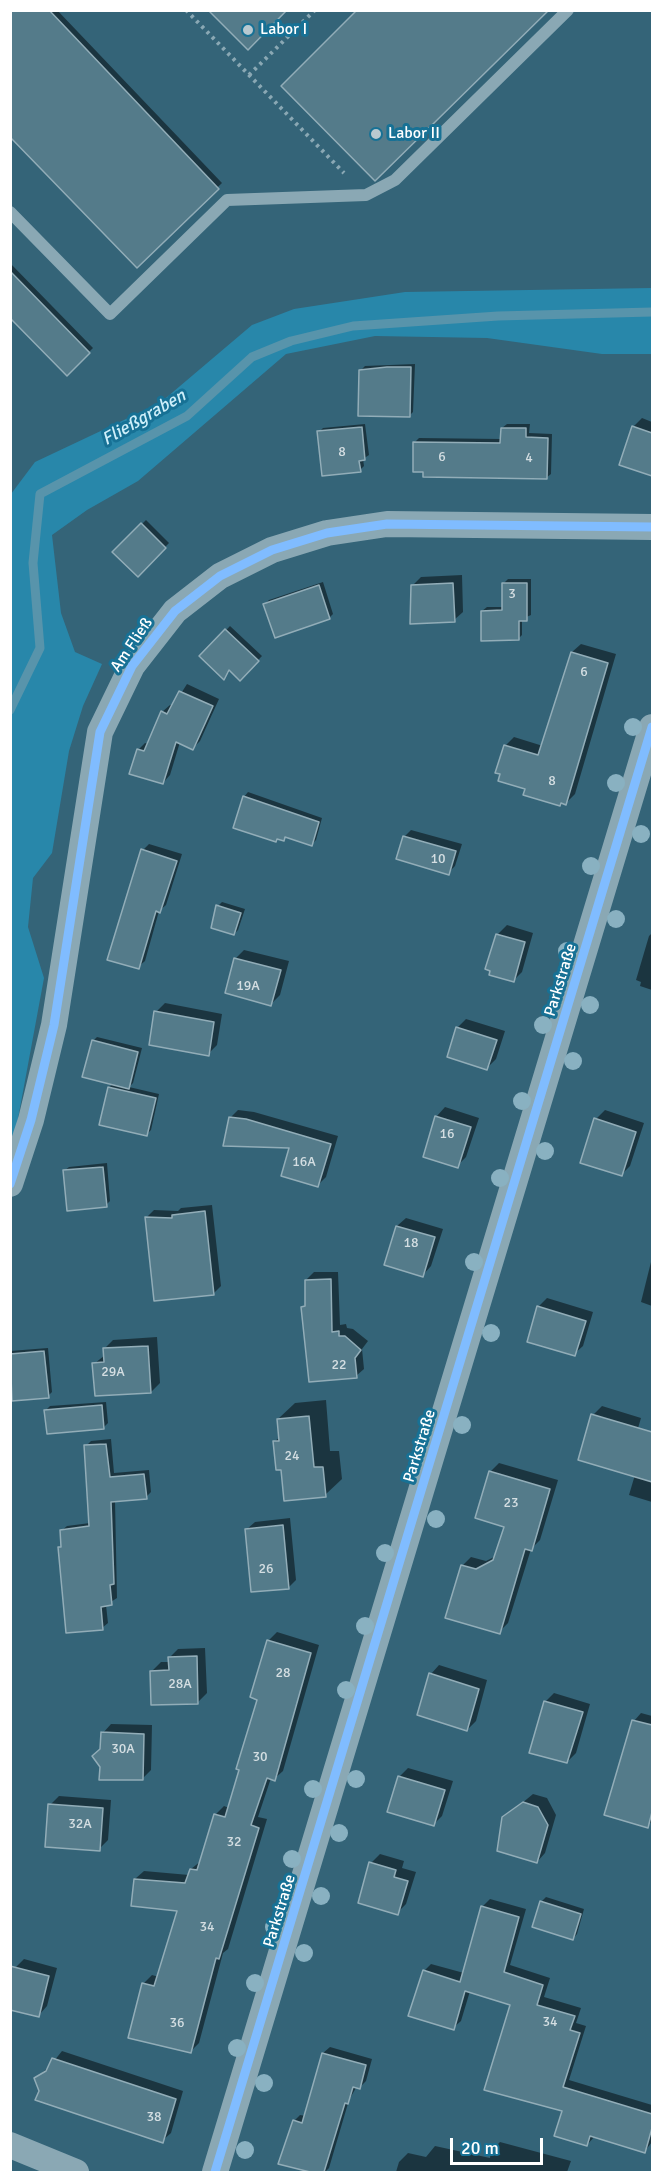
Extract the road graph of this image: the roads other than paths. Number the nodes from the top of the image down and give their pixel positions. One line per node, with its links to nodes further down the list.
1 (568, 10): 2 (lane)
2 (10, 212)
3 (652, 527): 5 (street, Am Fließ)
4 (652, 727): 8 (street, Parkstraße)
5 (10, 1184)
6 (10, 2145): 7 (street)
7 (76, 2172)
8 (215, 2172)

